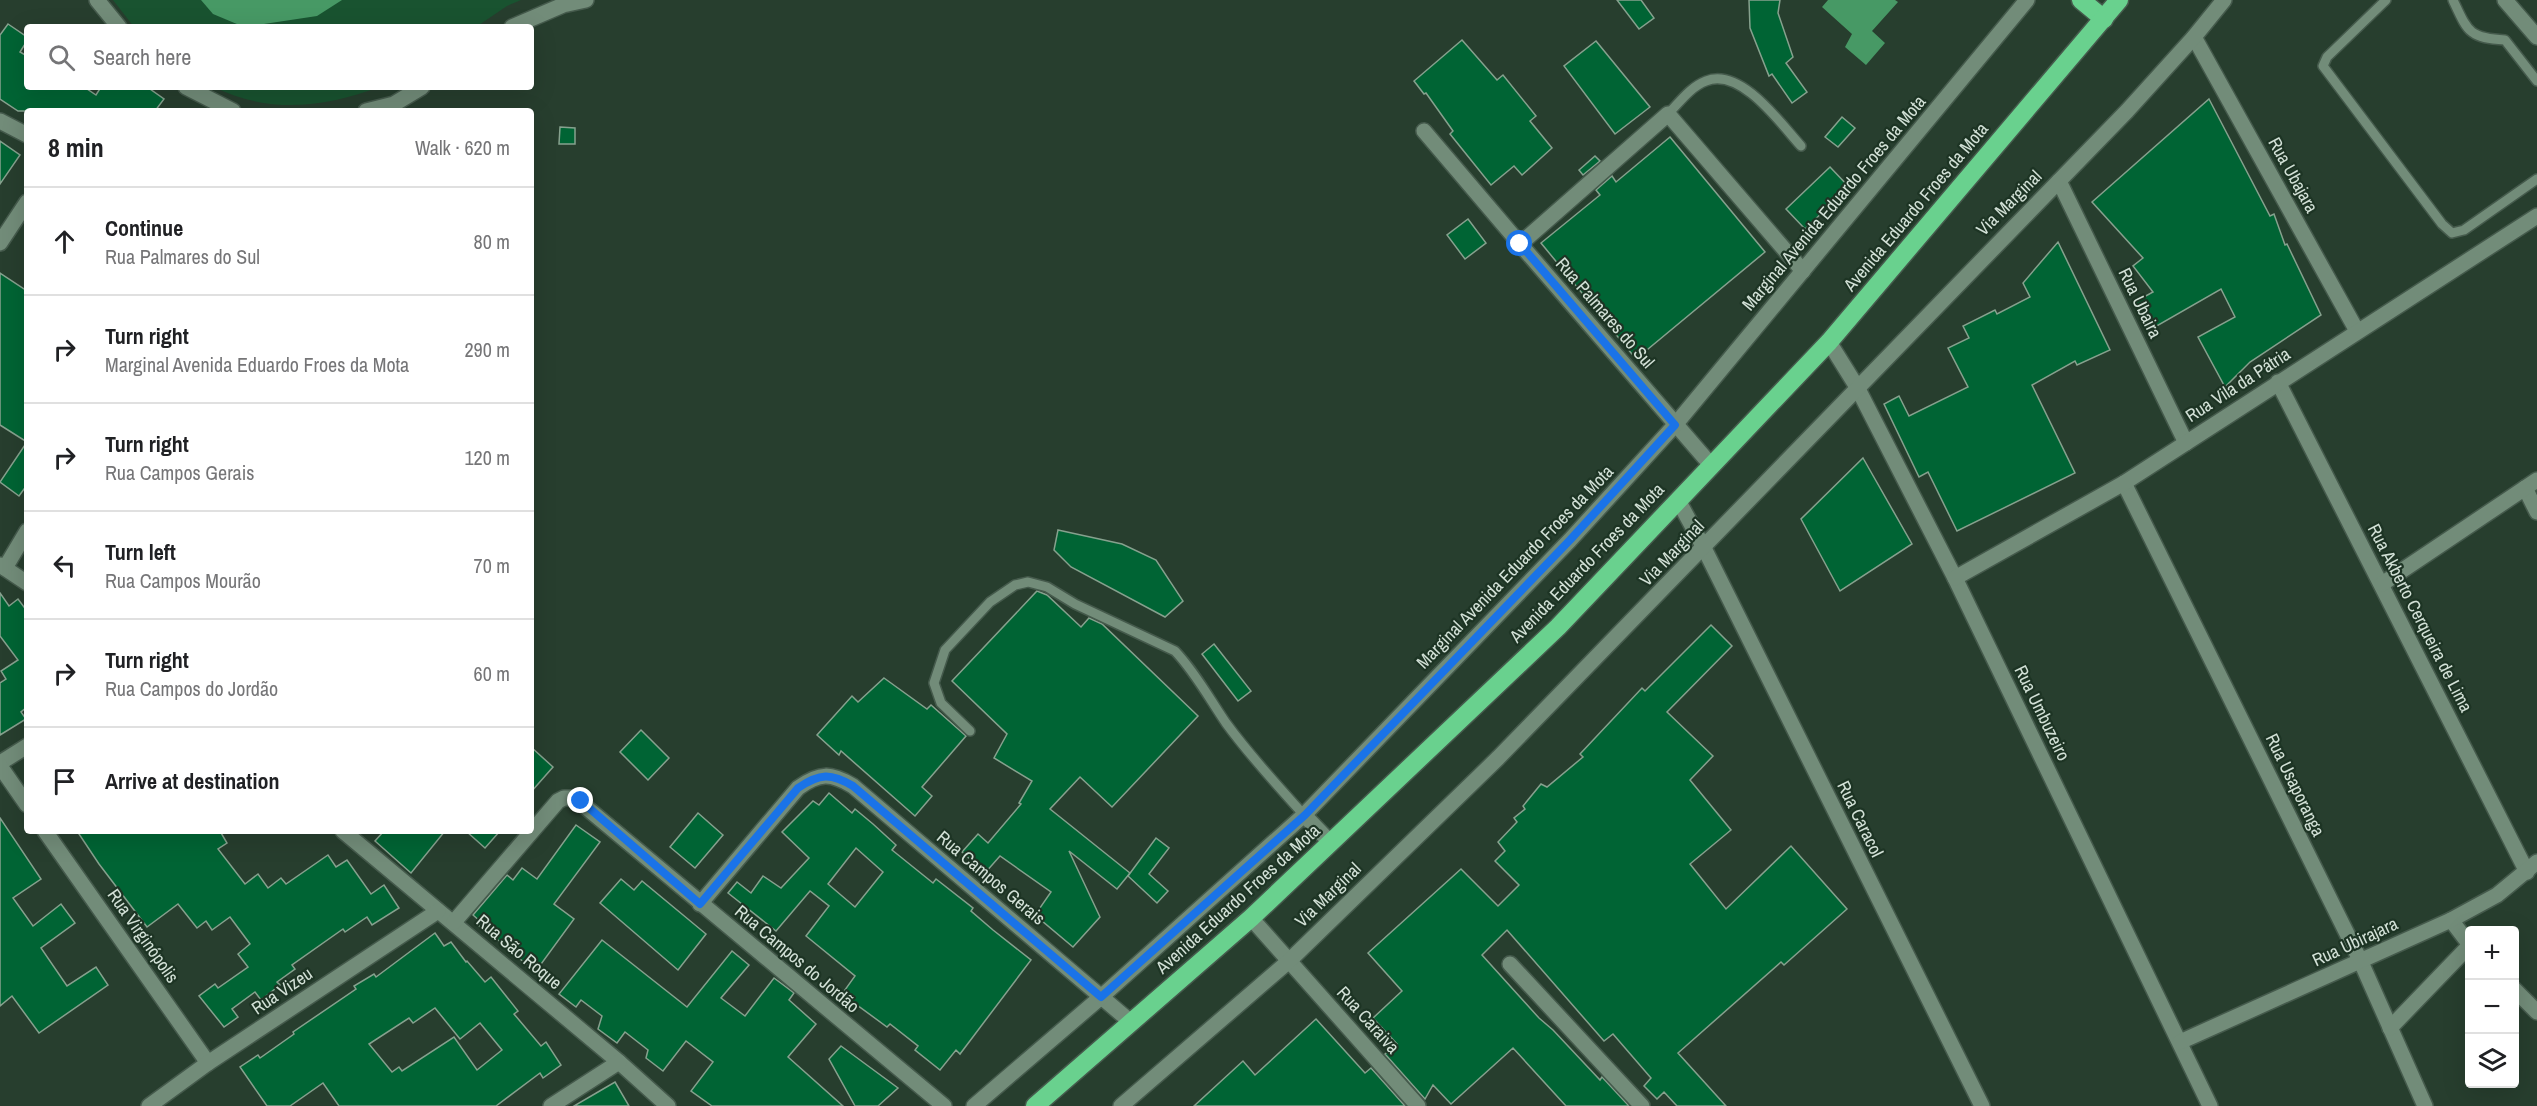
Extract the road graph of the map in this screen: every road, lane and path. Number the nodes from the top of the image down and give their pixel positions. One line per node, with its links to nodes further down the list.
1 (97, 0): 11 (street)
2 (586, 0): 12 (street)
3 (2027, 0): 31 (street, Marginal Avenida Eduardo Froes da Mota)
4 (2081, 0): 10 (highway)
5 (2119, 0): 10 (highway, Avenida Eduardo Froes da Mota)
6 (2224, 0): 13 (street, Via Marginal)
7 (2386, 0): 25 (lane)
8 (2453, 0): 15 (lane)
9 (2505, 0): 14 (street)
10 (2104, 19): 33 (highway, Avenida Eduardo Froes da Mota)
11 (117, 24)
12 (519, 24)
13 (2194, 37): 26 (street, Via Marginal); 32 (street, Rua Ubajara)
14 (2537, 37)
15 (2537, 81)
16 (192, 90): 18 (street)
17 (417, 90): 19 (street)
18 (226, 108)
19 (378, 108)
20 (1668, 114): 24 (lane); 30 (street); 31 (street)
21 (0, 121): 23 (street)
22 (1424, 131): 30 (street, Rua Palmares do Sul)
23 (24, 133)
24 (1801, 146)
25 (2537, 179)
26 (2059, 181): 35 (street, Via Marginal); 37 (street, Rua Ubaira)
27 (24, 207): 29 (street)
28 (2537, 216): 32 (street, Rua Vila da Pátria)
29 (0, 243)
30 (1520, 244): 36 (street, Rua Palmares do Sul)
31 (1803, 271): 36 (street, Marginal Avenida Eduardo Froes da Mota)
32 (2357, 331): 34 (street, Rua Vila da Pátria)
33 (1829, 342): 35 (street, Rua Umbuzeiro); 38 (highway, Avenida Eduardo Froes da Mota)
34 (2278, 382): 37 (street, Rua Vila da Pátria); 48 (street, Rua Akberto Cerqueira de Lima)
35 (1857, 387): 44 (street, Via Marginal); 46 (street, Rua Umbuzeiro)
36 (1675, 425): 38 (street, Rua Palmares do Sul); 53 (street, Marginal Avenida Eduardo Froes da Mota)
37 (2186, 442): 39 (street, Rua Vila da Pátria)
38 (1711, 465): 41 (highway, Avenida Eduardo Froes da Mota)
39 (2124, 483): 46 (street, Rua Vila da Pátria); 66 (street, Rua Usaporanga)
40 (2531, 484): 42 (street); 48 (street)
41 (1678, 500): 44 (street, Rua Caracol); 58 (highway, Avenida Eduardo Froes da Mota)
42 (2537, 512)
43 (24, 535): 45 (street)
44 (1704, 548): 65 (street, Via Marginal); 85 (street, Rua Caracol)
45 (3, 566): 47 (street)
46 (1955, 578): 73 (street, Rua Umbuzeiro)
47 (24, 581)
48 (2382, 585): 59 (street, Rua Akberto Cerqueira de Lima)
49 (970, 731): 53 (lane)
50 (24, 748): 51 (street)
51 (0, 765): 52 (street)
52 (24, 801)
53 (1305, 815): 58 (street); 69 (street, Marginal Avenida Eduardo Froes da Mota)
54 (534, 829): 60 (street, Rua Campos do Jordão)
55 (47, 834): 75 (street, Rua Virginópolis)
56 (347, 834): 61 (street, Rua São Roque)
57 (530, 834): 64 (street, Rua Campos do Jordão)
58 (1331, 843): 62 (highway, Avenida Eduardo Froes da Mota)
59 (2532, 867): 63 (street, Rua Ubirajara)
60 (700, 904): 69 (street, Rua Campos Gerais); 79 (street, Rua Campos do Jordão)
61 (438, 910): 64 (street, Rua São Roque); 75 (street, Rua Vizeu)
62 (1251, 918): 65 (street, Rua Caraiva); 71 (highway, Avenida Eduardo Froes da Mota)
63 (2451, 920): 66 (street, Rua Ubirajara); 72 (street)
64 (454, 922): 74 (street, Rua São Roque)
65 (1288, 961): 82 (street, Via Marginal); 83 (street, Rua Caraiva)
66 (2361, 962): 72 (street, Rua Usaporanga); 73 (street, Rua Ubirajara)
67 (1510, 964): 84 (street)
68 (2519, 994): 70 (street)
69 (1101, 997): 71 (street, Rua Campos Gerais); 80 (street, Marginal Avenida Eduardo Froes da Mota)
70 (2537, 1012)
71 (1132, 1023): 81 (highway, Avenida Eduardo Froes da Mota)
72 (2390, 1028): 87 (street, Rua Usaporanga)
73 (2180, 1042): 86 (street, Rua Umbuzeiro)
74 (619, 1062): 77 (street); 78 (street, Rua São Roque)
75 (208, 1063): 76 (street, Rua Vizeu)
76 (149, 1106)
77 (551, 1106)
78 (668, 1106)
79 (944, 1106)
80 (974, 1106)
81 (1035, 1106)
82 (1121, 1106)
83 (1418, 1106)
84 (1642, 1106)
85 (1982, 1106)
86 (2210, 1106)
87 (2425, 1106)

